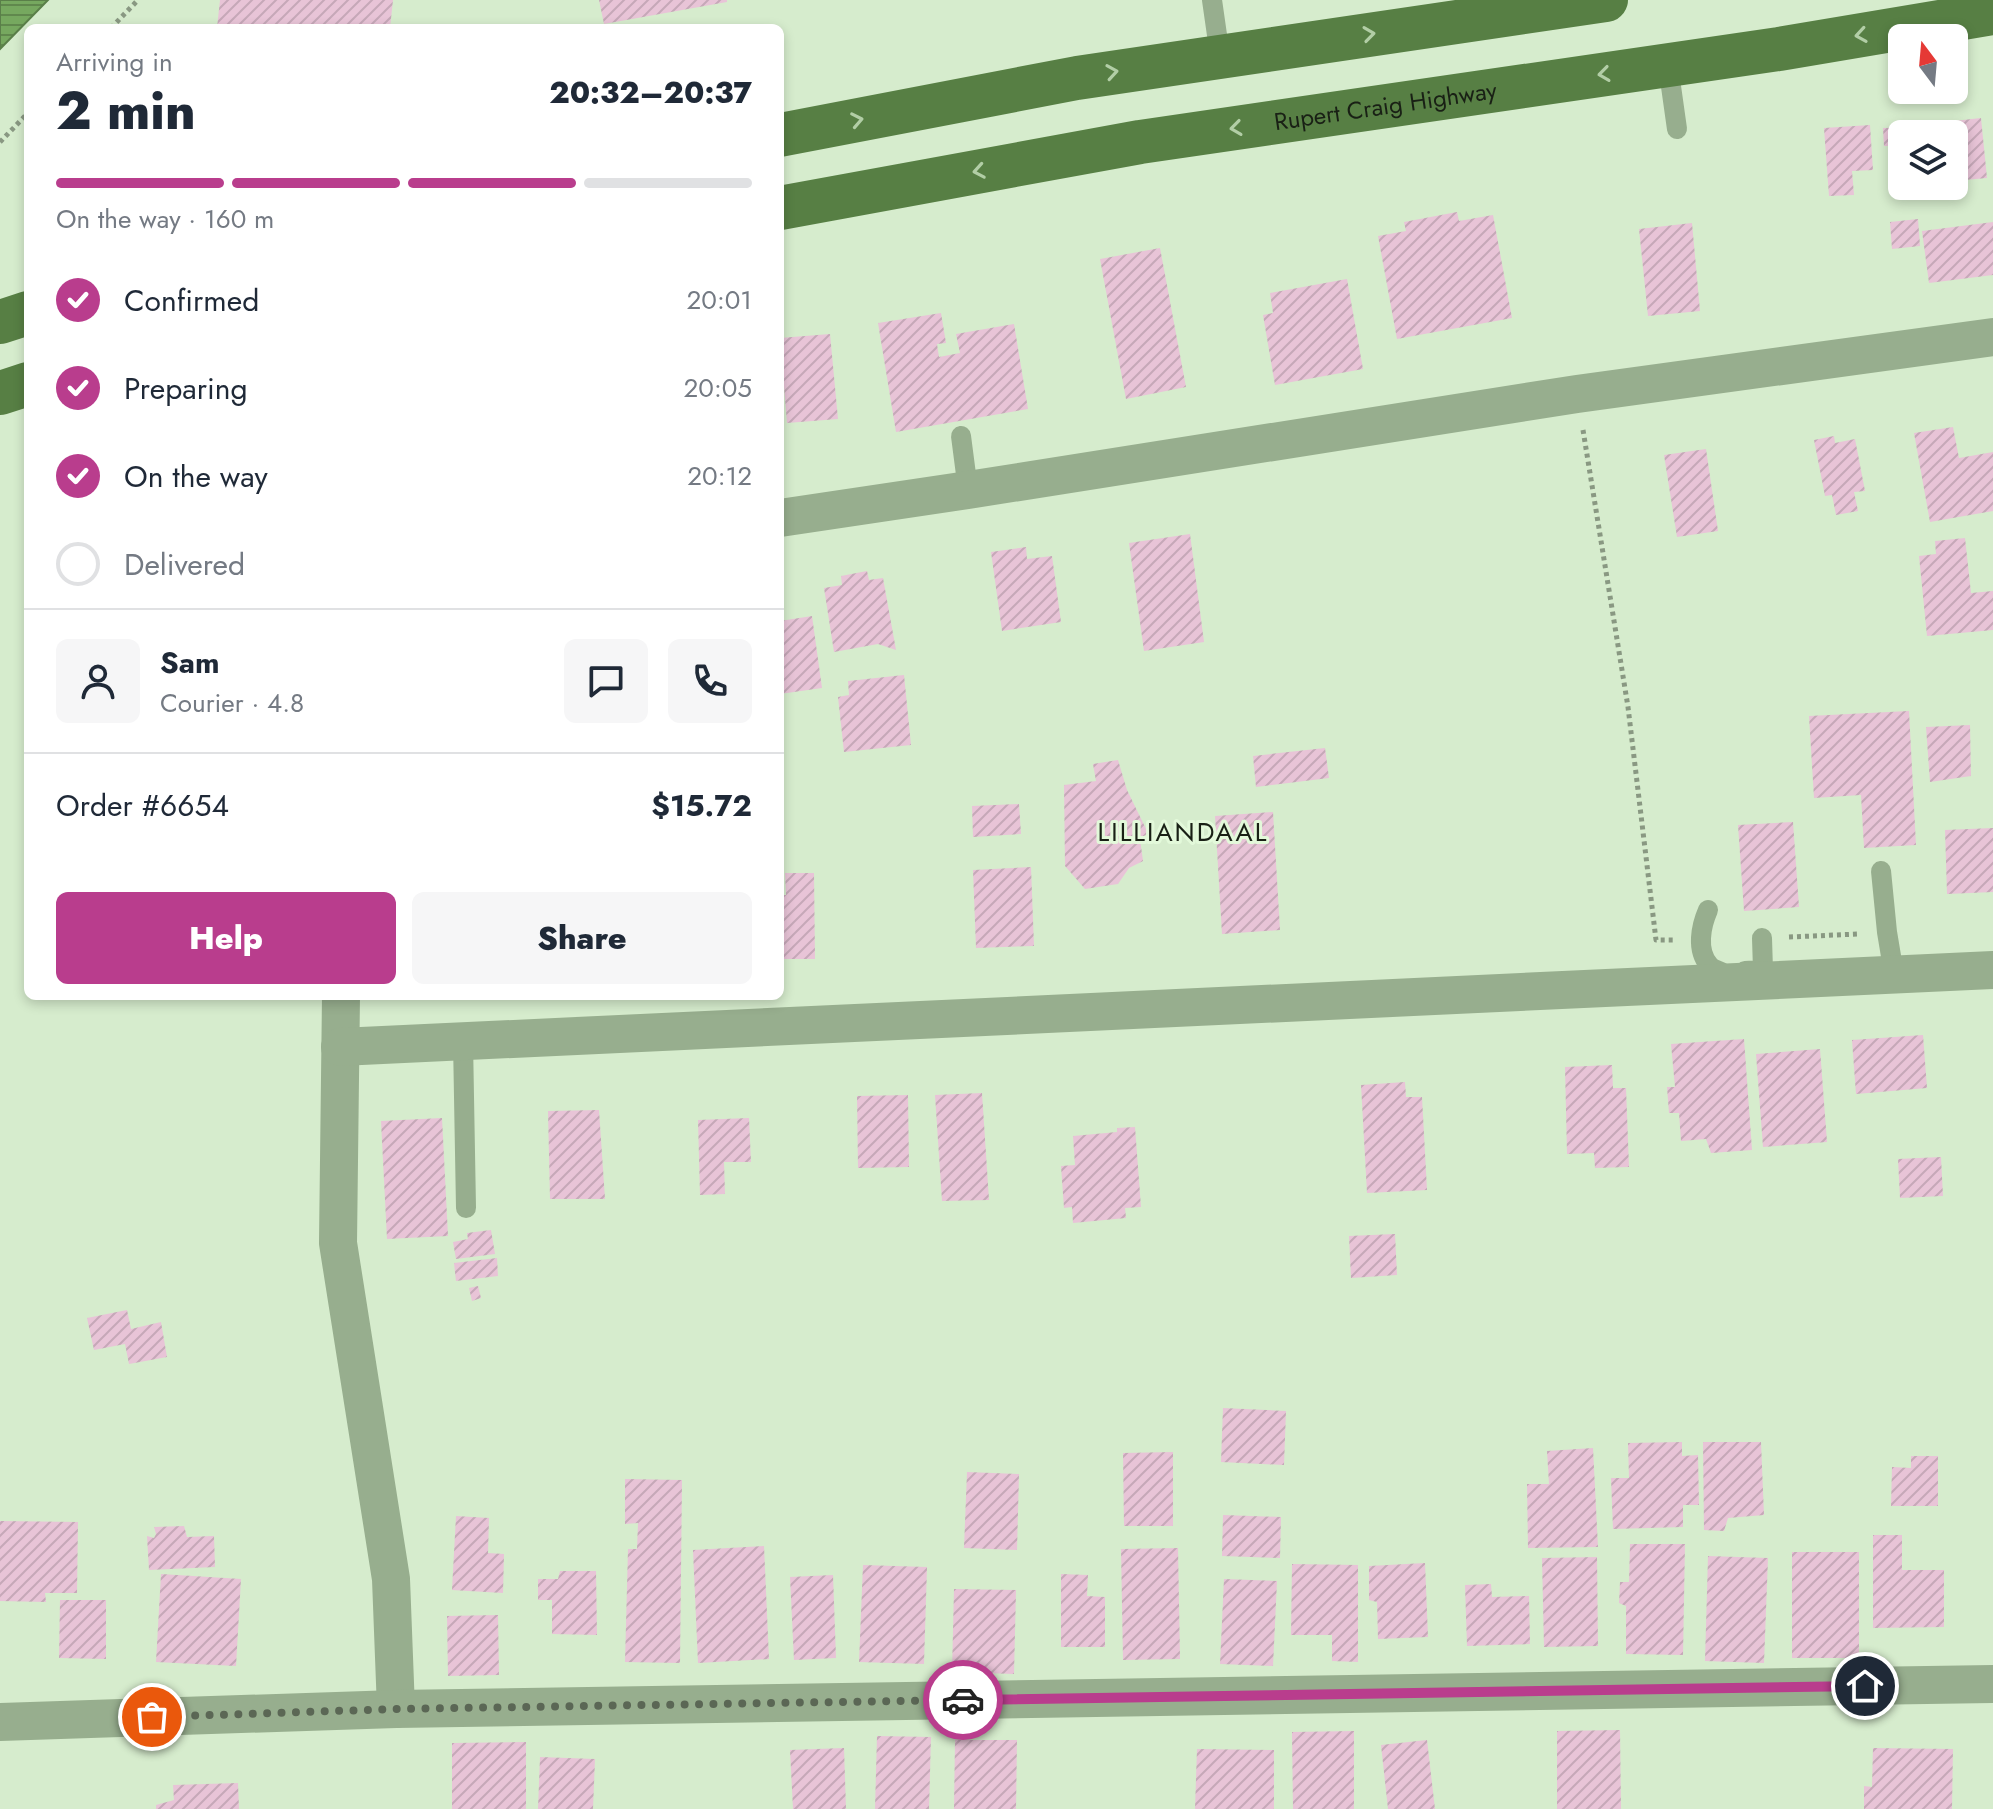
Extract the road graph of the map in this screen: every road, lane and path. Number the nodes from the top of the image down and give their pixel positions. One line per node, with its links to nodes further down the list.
1 (138, 0): 6 (path)
2 (1212, 0): 7 (lane)
3 (1606, 0): 4 (main road)
4 (1525, 6): 7 (main road, one-way to 4)
5 (1993, 13): 8 (main road, Rupert Craig Highway, one-way to 8)
6 (115, 24)
7 (1220, 56): 11 (main road, one-way to 7)
8 (1668, 65): 10 (lane); 13 (main road, Rupert Craig Highway, one-way to 13)
9 (24, 117): 12 (path)
10 (1677, 129)
11 (784, 134)
12 (0, 142)
13 (784, 207)
14 (24, 314): 15 (main road)
15 (0, 322)
16 (1993, 337): 19 (street)
17 (24, 385): 18 (main road)
18 (0, 393)
19 (1577, 394): 21 (street); 27 (path)
20 (961, 436): 21 (lane)
21 (968, 490): 22 (street)
22 (784, 517)
23 (1881, 871): 25 (lane)
24 (1708, 910): 27 (lane)
25 (1887, 932): 26 (path); 29 (lane)
26 (1762, 938): 30 (lane)
27 (1701, 940): 30 (lane)
28 (1993, 970): 29 (street)
29 (1894, 974): 30 (street)
30 (1721, 978): 32 (street)
31 (341, 1000): 33 (street)
32 (463, 1041): 33 (street); 34 (lane)
33 (340, 1047): 36 (street)
34 (466, 1208)
35 (1993, 1684): 36 (street)
36 (396, 1709): 37 (street)
37 (0, 1722)

